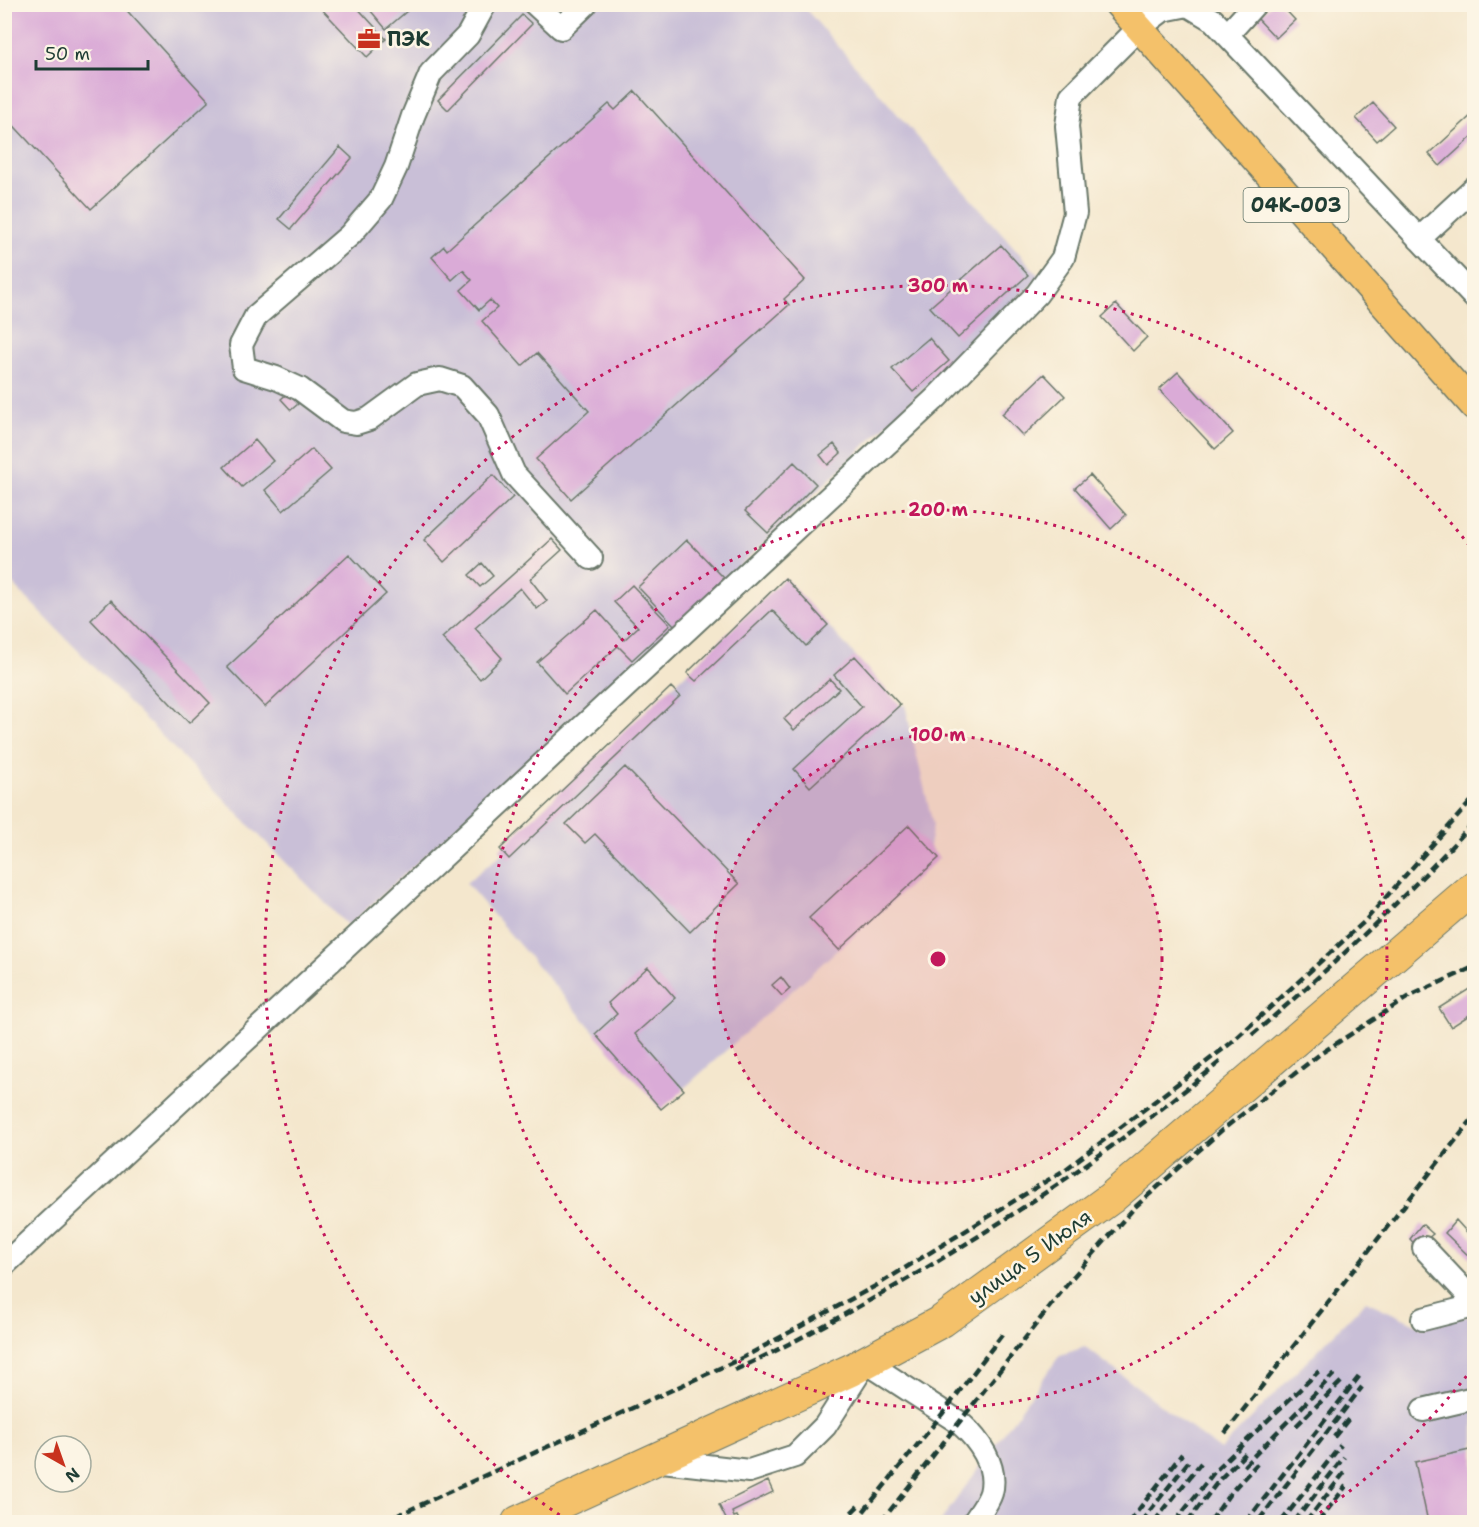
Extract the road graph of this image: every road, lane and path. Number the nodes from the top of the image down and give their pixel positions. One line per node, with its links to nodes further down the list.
1 (486, 4): 12 (street)
2 (535, 4): 3 (street)
3 (585, 4)
4 (1118, 4): 6 (main road, 04К-003)
5 (1255, 4): 7 (street)
6 (1139, 28): 7 (street); 11 (main road, 04К-003); 17 (street)
7 (1227, 35): 9 (street)
8 (1474, 188): 9 (street)
9 (1419, 239): 10 (street)
10 (1474, 297)
11 (1474, 406)
12 (591, 558)
13 (1474, 887): 15 (highway, улица 5 Июля)
14 (1474, 911): 15 (highway)
15 (1419, 935): 21 (highway, улица 5 Июля)
16 (1424, 1248): 18 (street)
17 (4, 1264)
18 (1474, 1301)
19 (1474, 1306): 20 (street)
20 (1423, 1319)
21 (866, 1362): 24 (highway, улица 5 Июля); 24 (street); 26 (street)
22 (1474, 1398): 23 (street)
23 (1423, 1410)
24 (654, 1460): 25 (highway, улица 5 Июля)
25 (518, 1522)
26 (974, 1522)

